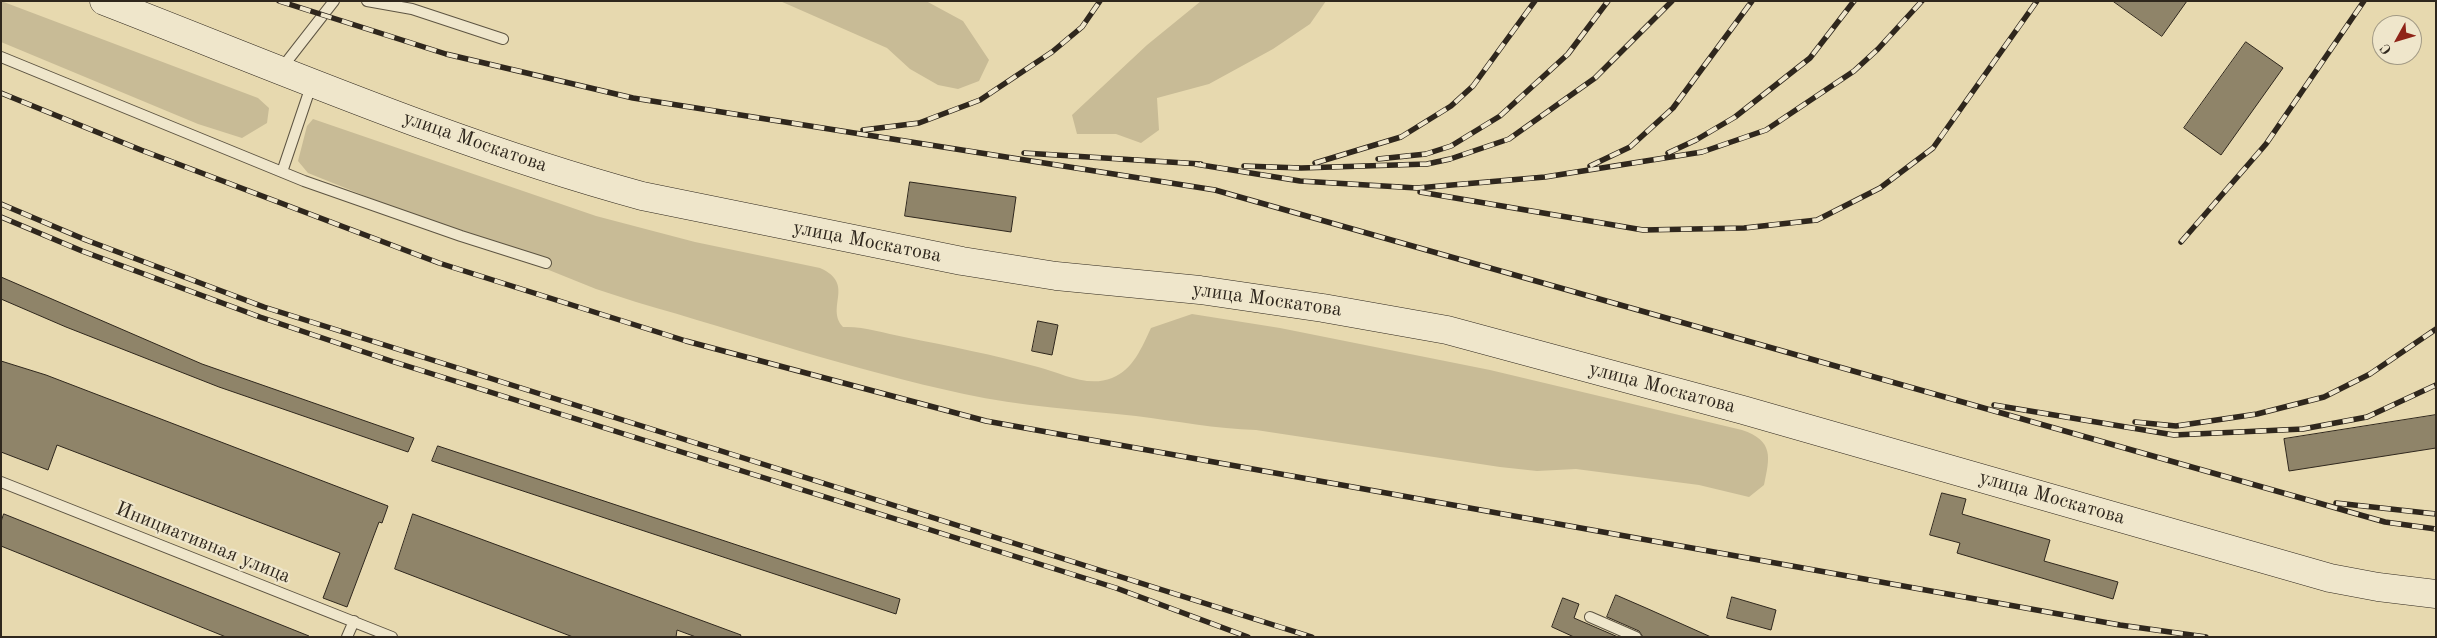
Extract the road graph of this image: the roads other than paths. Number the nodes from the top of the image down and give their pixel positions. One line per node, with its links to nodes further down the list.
1 (104, 1): 6 (main road, улица Москатова)
2 (334, 1): 6 (lane)
3 (367, 1): 4 (lane)
4 (503, 39)
5 (1, 57): 8 (lane)
6 (280, 70): 7 (main road, улица Москатова)
7 (313, 82): 8 (lane); 11 (main road, улица Москатова)
8 (282, 172): 9 (lane)
9 (546, 262)
10 (1, 482): 13 (lane, Инициативная улица)
11 (2436, 594)
12 (1590, 617): 16 (lane)
13 (354, 622): 14 (lane); 15 (lane, Инициативная улица)
14 (347, 637)
15 (392, 637)
16 (1636, 637)

